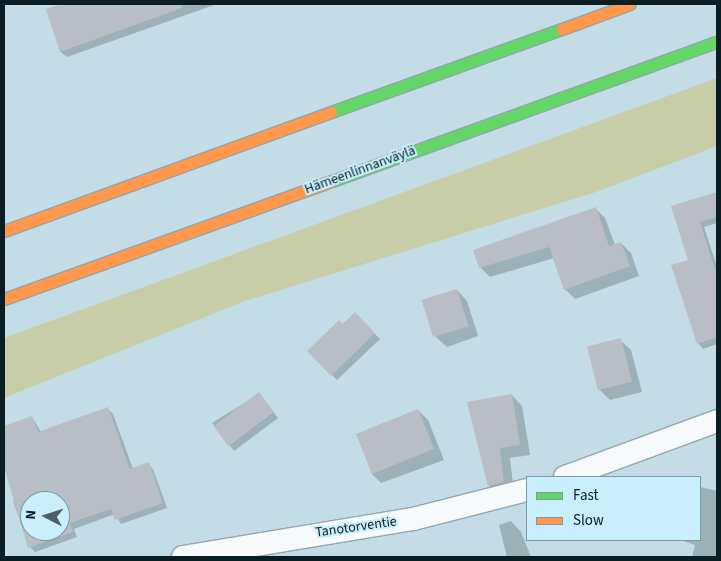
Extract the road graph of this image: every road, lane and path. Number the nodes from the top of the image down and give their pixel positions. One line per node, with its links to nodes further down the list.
1 (630, 4): 3 (highway)
2 (717, 42): 4 (highway, Hämeenlinnanväylä)
3 (4, 231)
4 (4, 299)
5 (717, 421): 6 (street)
6 (568, 476)
7 (526, 490): 8 (street, Tanotorventie)
8 (183, 557)

